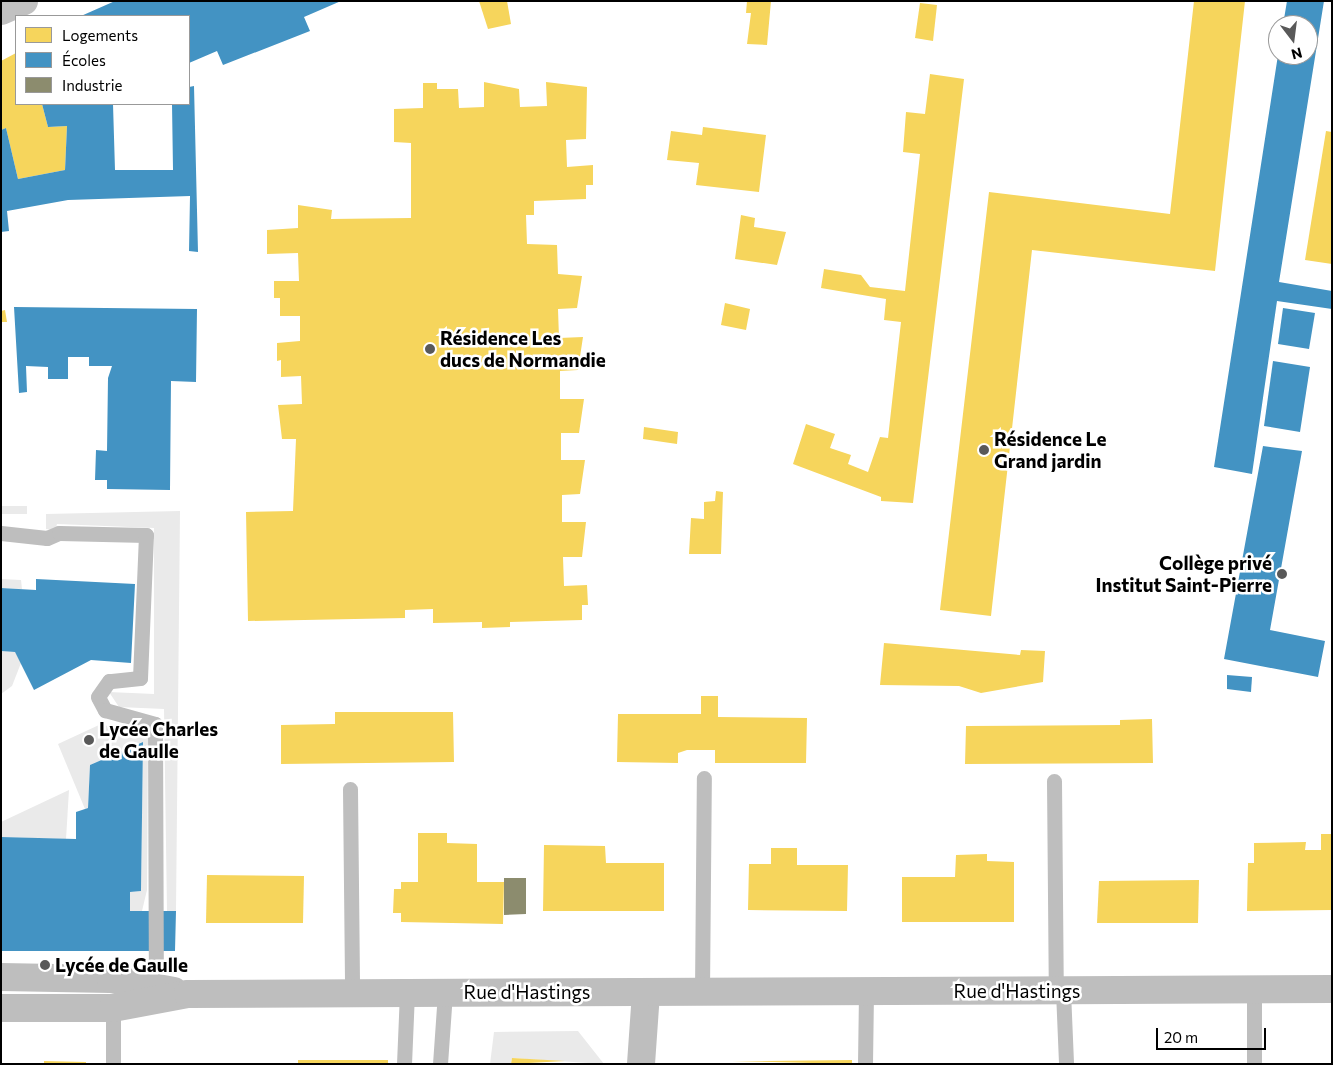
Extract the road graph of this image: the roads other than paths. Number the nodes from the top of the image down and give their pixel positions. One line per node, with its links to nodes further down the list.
1 (24, 1): 2 (main road)
2 (1, 11)
3 (1, 533): 7 (lane)
4 (704, 778): 14 (lane)
5 (1054, 781): 10 (lane)
6 (350, 789): 15 (lane)
7 (156, 960)
8 (1, 977): 18 (street, Rue d'Hastings)
9 (1332, 989): 11 (street, Rue d'Hastings)
10 (1060, 990): 11 (street, Rue d'Hastings); 12 (street, Rue d'Hastings); 26 (lane)
11 (1254, 990): 27 (lane)
12 (866, 991): 14 (street, Rue d'Hastings); 25 (lane)
13 (646, 992): 14 (street, Rue d'Hastings); 17 (street, Rue d'Hastings); 24 (street)
14 (702, 992)
15 (352, 993): 16 (street, Rue d'Hastings); 18 (street, Rue d'Hastings)
16 (407, 993): 17 (street, Rue d'Hastings); 22 (lane)
17 (445, 993): 23 (lane)
18 (188, 994): 20 (street, Rue d'Hastings)
19 (1, 1008): 20 (street, Rue d'Hastings)
20 (112, 1008): 21 (lane)
21 (113, 1064)
22 (404, 1064)
23 (440, 1064)
24 (641, 1064)
25 (865, 1064)
26 (1066, 1064)
27 (1254, 1064)

